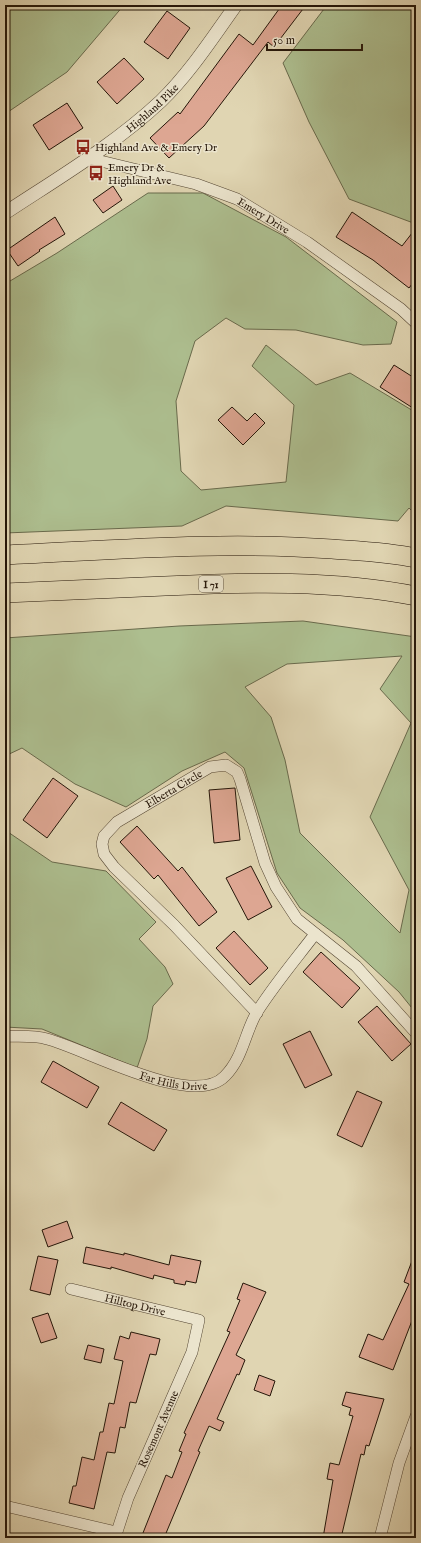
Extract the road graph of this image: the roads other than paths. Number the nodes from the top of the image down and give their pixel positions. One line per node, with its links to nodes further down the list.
1 (236, 5): 2 (street, Highland Pike)
2 (88, 158): 3 (street, Highland Pike); 4 (street, Emery Drive)
3 (5, 213)
4 (416, 323)
5 (5, 555): 6 (highway)
6 (416, 558)
7 (5, 593): 8 (highway, I 71)
8 (416, 596)
9 (315, 934): 10 (street, Far Hills Drive); 10 (street, Elberta Circle); 11 (street, Elberta Circle)
10 (257, 1013): 12 (street, Far Hills Drive)
11 (416, 1032)
12 (5, 1036)
13 (71, 1289): 14 (street, Hilltop Drive)
14 (199, 1320): 17 (street, Rosemont Avenue)
15 (416, 1416): 18 (street)
16 (5, 1506): 17 (street)
17 (116, 1535)
18 (380, 1538)

